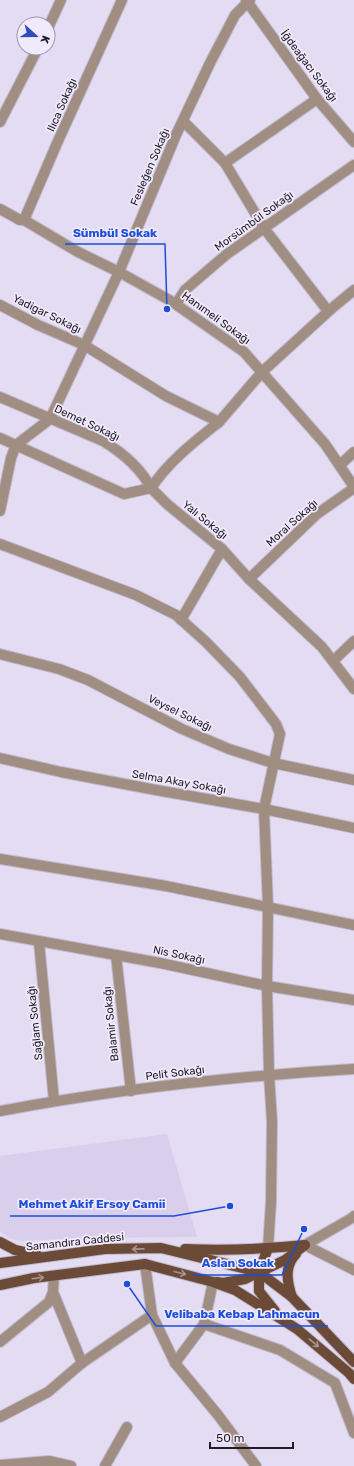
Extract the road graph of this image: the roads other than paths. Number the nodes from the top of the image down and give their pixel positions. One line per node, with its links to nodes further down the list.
1 (61, 0): 4 (street)
2 (122, 0): 13 (street, Ilıca Sokağı)
3 (247, 1): 6 (street, İğdeağacı Sokağı); 7 (street, Fesleğen Sokağı)
4 (54, 16)
5 (34, 56): 8 (street)
6 (317, 99): 9 (street, İğdeağacı Sokağı); 10 (street)
7 (183, 121): 10 (street); 15 (street, Fesleğen Sokağı)
8 (0, 122)
9 (354, 142)
10 (225, 163): 14 (street)
11 (354, 165): 14 (street, Morsümbül Sokağı)
12 (0, 209): 13 (street, Hanımeli Sokağı)
13 (24, 220): 15 (street, Hanımeli Sokağı)
14 (264, 228): 17 (street, Morsümbül Sokağı); 19 (street)
15 (119, 272): 17 (street, Hanımeli Sokağı); 20 (street, Fesleğen Sokağı)
16 (354, 290): 19 (street)
17 (176, 304): 21 (street, Hanımeli Sokağı)
18 (0, 305): 20 (street, Yadigar Sokağı)
19 (328, 311): 21 (street)
20 (84, 345): 23 (street, Fesleğen Sokağı); 24 (street, Yadigar Sokağı)
21 (262, 372): 24 (street); 28 (street, Hanımeli Sokağı)
22 (0, 397): 23 (street, Demet Sokağı)
23 (50, 419): 26 (street, Fesleğen Sokağı); 30 (street, Demet Sokağı)
24 (219, 422): 30 (street)
25 (0, 438): 26 (street)
26 (16, 445): 30 (street); 31 (street)
27 (354, 452): 28 (street)
28 (340, 465): 29 (street, Hanımeli Sokağı)
29 (354, 487): 34 (street, Moral Sokağı)
30 (151, 488): 33 (street, Yalı Sokağı)
31 (0, 511)
32 (0, 544): 35 (street)
33 (222, 549): 34 (street, Yalı Sokağı); 35 (street)
34 (249, 579): 38 (street, Yalı Sokağı)
35 (181, 620): 41 (street)
36 (354, 641): 38 (street)
37 (0, 654): 41 (street, Veysel Sokağı)
38 (333, 661): 39 (street, Yalı Sokağı)
39 (354, 690)
40 (0, 758): 43 (street, Selma Akay Sokağı)
41 (273, 763): 42 (street, Veysel Sokağı); 43 (street)
42 (354, 780)
43 (264, 809): 44 (street, Selma Akay Sokağı); 46 (street)
44 (354, 828)
45 (0, 859): 46 (street)
46 (268, 907): 47 (street); 51 (street)
47 (354, 925)
48 (0, 934): 49 (street, Nis Sokağı)
49 (39, 942): 50 (street, Nis Sokağı); 56 (street, Sağlam Sokağı)
50 (116, 956): 51 (street, Nis Sokağı); 55 (street, Balamir Sokağı)
51 (267, 986): 52 (street, Nis Sokağı); 54 (street)
52 (354, 1000)
53 (354, 1069): 54 (street, Pelit Sokağı)
54 (269, 1074): 55 (street, Pelit Sokağı); 62 (street)
55 (131, 1091): 56 (street, Pelit Sokağı)
56 (54, 1101): 57 (street, Pelit Sokağı)
57 (0, 1111)
58 (353, 1218): 60 (street)
59 (0, 1242): 63 (main road)
60 (305, 1245): 62 (main road); 66 (street); 67 (main road); 72 (main road)
61 (161, 1248): 62 (main road); 63 (main road, Samandıra Caddesi, one-way to 63); 67 (main road, Samandıra Caddesi)
62 (268, 1248): 67 (main road)
63 (45, 1257): 64 (main road, Samandıra Caddesi)
64 (0, 1263)
65 (145, 1264): 68 (main road); 69 (main road, one-way to 69); 73 (street)
66 (354, 1270)
67 (259, 1272): 69 (main road); 72 (main road, Samandıra Caddesi); 74 (main road)
68 (54, 1276): 70 (main road, one-way to 68); 71 (street)
69 (213, 1282): 74 (main road); 75 (street)
70 (0, 1285)
71 (53, 1292): 76 (street); 78 (street)
72 (292, 1297): 77 (main road, Samandıra Caddesi)
73 (152, 1315): 78 (street); 79 (street)
74 (283, 1320): 80 (main road, one-way to 80)
75 (204, 1324): 79 (street); 83 (street)
76 (0, 1342)
77 (354, 1362)
78 (82, 1363): 81 (street)
79 (175, 1363): 87 (street)
80 (354, 1379)
81 (0, 1417)
82 (127, 1427): 86 (street)
83 (354, 1433)
84 (0, 1466): 85 (street)
85 (71, 1466)
86 (105, 1466)
87 (256, 1466)

